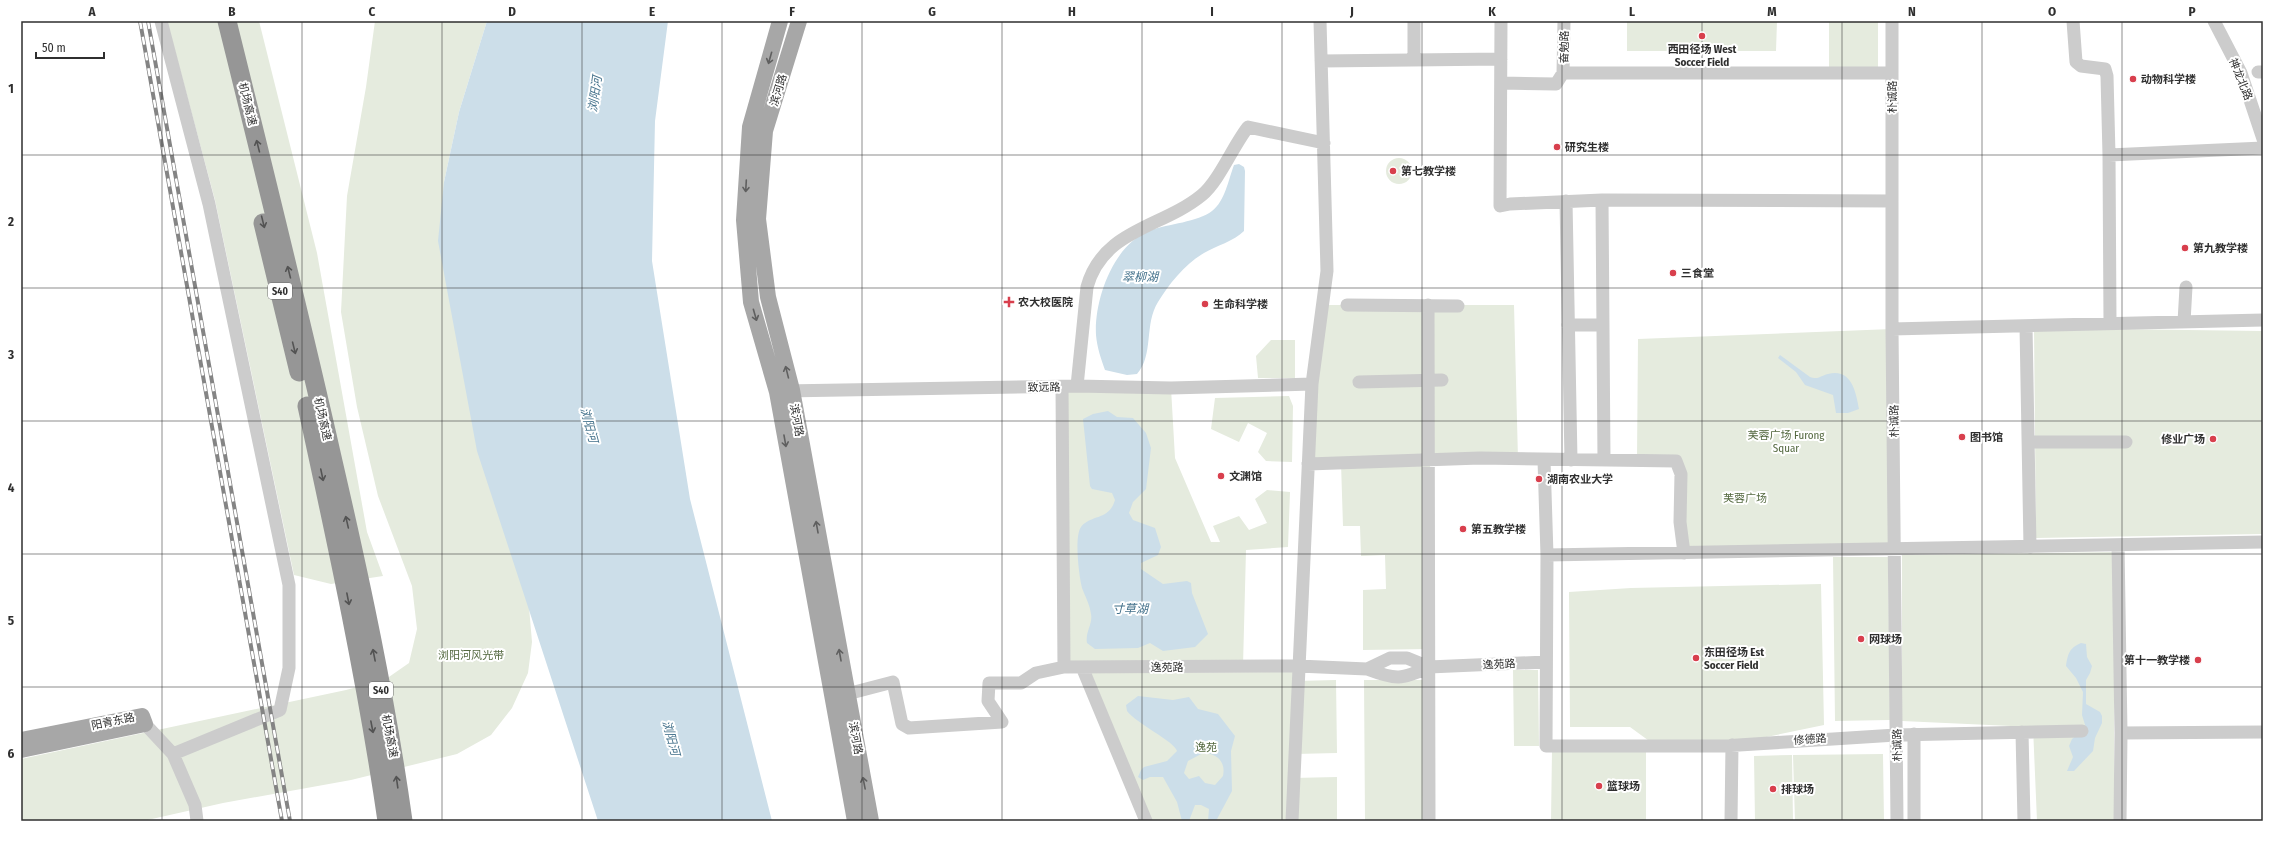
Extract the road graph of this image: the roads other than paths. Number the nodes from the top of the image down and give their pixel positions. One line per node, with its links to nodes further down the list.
1 (161, 21): 75 (street)
2 (214, 21): 57 (highway, 机场高速 / S40, one-way to 57)
3 (227, 21): 57 (highway, 机场高速 / S40, one-way to 3)
4 (780, 21): 43 (main road, 滨河路, one-way to 43)
5 (799, 21): 43 (main road, 滨河路, one-way to 5)
6 (1320, 21): 14 (street)
7 (1414, 21): 15 (street)
8 (1501, 21): 13 (street)
9 (1564, 21): 16 (street, 奋勉路)
10 (1892, 21): 17 (street, 朴诚路)
11 (2073, 21): 22 (street)
12 (2214, 21): 19 (street, 神龙北路)
13 (1501, 59): 15 (street); 18 (street)
14 (1321, 60): 15 (street); 20 (street)
15 (1414, 60)
16 (1564, 73): 17 (street); 18 (street)
17 (1892, 73): 25 (street, 朴诚路)
18 (1501, 83): 24 (street)
19 (2263, 139)
20 (1324, 143): 40 (street); 41 (street)
21 (2263, 148): 22 (street)
22 (2109, 155): 31 (street)
23 (1602, 200): 24 (street); 25 (street); 33 (street)
24 (1566, 201): 34 (street)
25 (1892, 201): 36 (street, 朴诚路)
26 (2186, 286): 32 (street)
27 (1346, 305): 28 (street)
28 (1428, 305): 29 (street); 38 (street)
29 (1458, 306)
30 (2263, 320): 32 (street)
31 (2110, 322): 32 (street); 35 (street)
32 (2184, 322)
33 (1603, 325): 34 (street); 49 (street)
34 (1568, 326): 48 (street)
35 (2026, 326): 36 (street); 44 (street)
36 (1892, 329): 54 (street, 朴诚路)
37 (1442, 380): 38 (street)
38 (1428, 381): 39 (street); 46 (street)
39 (1359, 382)
40 (1312, 384): 41 (street, 致远路); 50 (street)
41 (1077, 386): 42 (street, 致远路)
42 (1062, 387): 43 (street, 致远路); 60 (street)
43 (784, 391): 64 (main road, 滨河路, one-way to 43); 79 (main road, 滨河路, one-way to 79)
44 (2028, 442): 45 (street); 53 (street)
45 (2126, 442)
46 (1429, 460): 47 (street); 50 (street); 62 (street)
47 (1544, 460): 48 (street); 56 (street)
48 (1571, 460): 49 (street)
49 (1604, 460): 55 (street)
50 (1308, 464): 59 (street)
51 (2263, 542): 52 (street)
52 (2118, 545): 53 (street); 69 (street)
53 (2030, 547): 54 (street)
54 (1896, 550): 55 (street); 71 (street, 朴诚路)
55 (1684, 553): 56 (street)
56 (1547, 555): 58 (street)
57 (348, 560): 77 (highway, 机场高速 / S40, one-way to 77); 78 (highway, 机场高速 / S40, one-way to 57)
58 (1546, 662): 62 (street, 逸苑路); 73 (street, 修德路)
59 (1298, 666): 61 (street, 逸苑路); 63 (street, 逸苑路); 82 (street)
60 (1064, 667): 61 (street, 逸苑路); 64 (street, 逸苑路)
61 (1082, 667): 81 (street)
62 (1429, 667): 63 (street, 逸苑路); 63 (street); 83 (street)
63 (1367, 669)
64 (847, 694): 80 (main road, 滨河路, one-way to 64)
65 (145, 724): 72 (main road, 阳青东路); 74 (main road, 阳青东路); 75 (street)
66 (2082, 731): 67 (street, 修德路)
67 (2022, 732): 70 (street, 修德路); 87 (street)
68 (2263, 732): 69 (street)
69 (2122, 733): 88 (street)
70 (1914, 734): 71 (street, 修德路); 86 (street)
71 (1896, 735): 73 (street, 修德路); 85 (street, 朴诚路)
72 (21, 740)
73 (1728, 745): 84 (street)
74 (21, 750)
75 (173, 754): 76 (street)
76 (197, 821)
77 (388, 821)
78 (403, 821)
79 (855, 821)
80 (871, 821)
81 (1146, 821)
82 (1292, 821)
83 (1429, 821)
84 (1732, 821)
85 (1897, 821)
86 (1914, 821)
87 (2024, 821)
88 (2120, 821)

